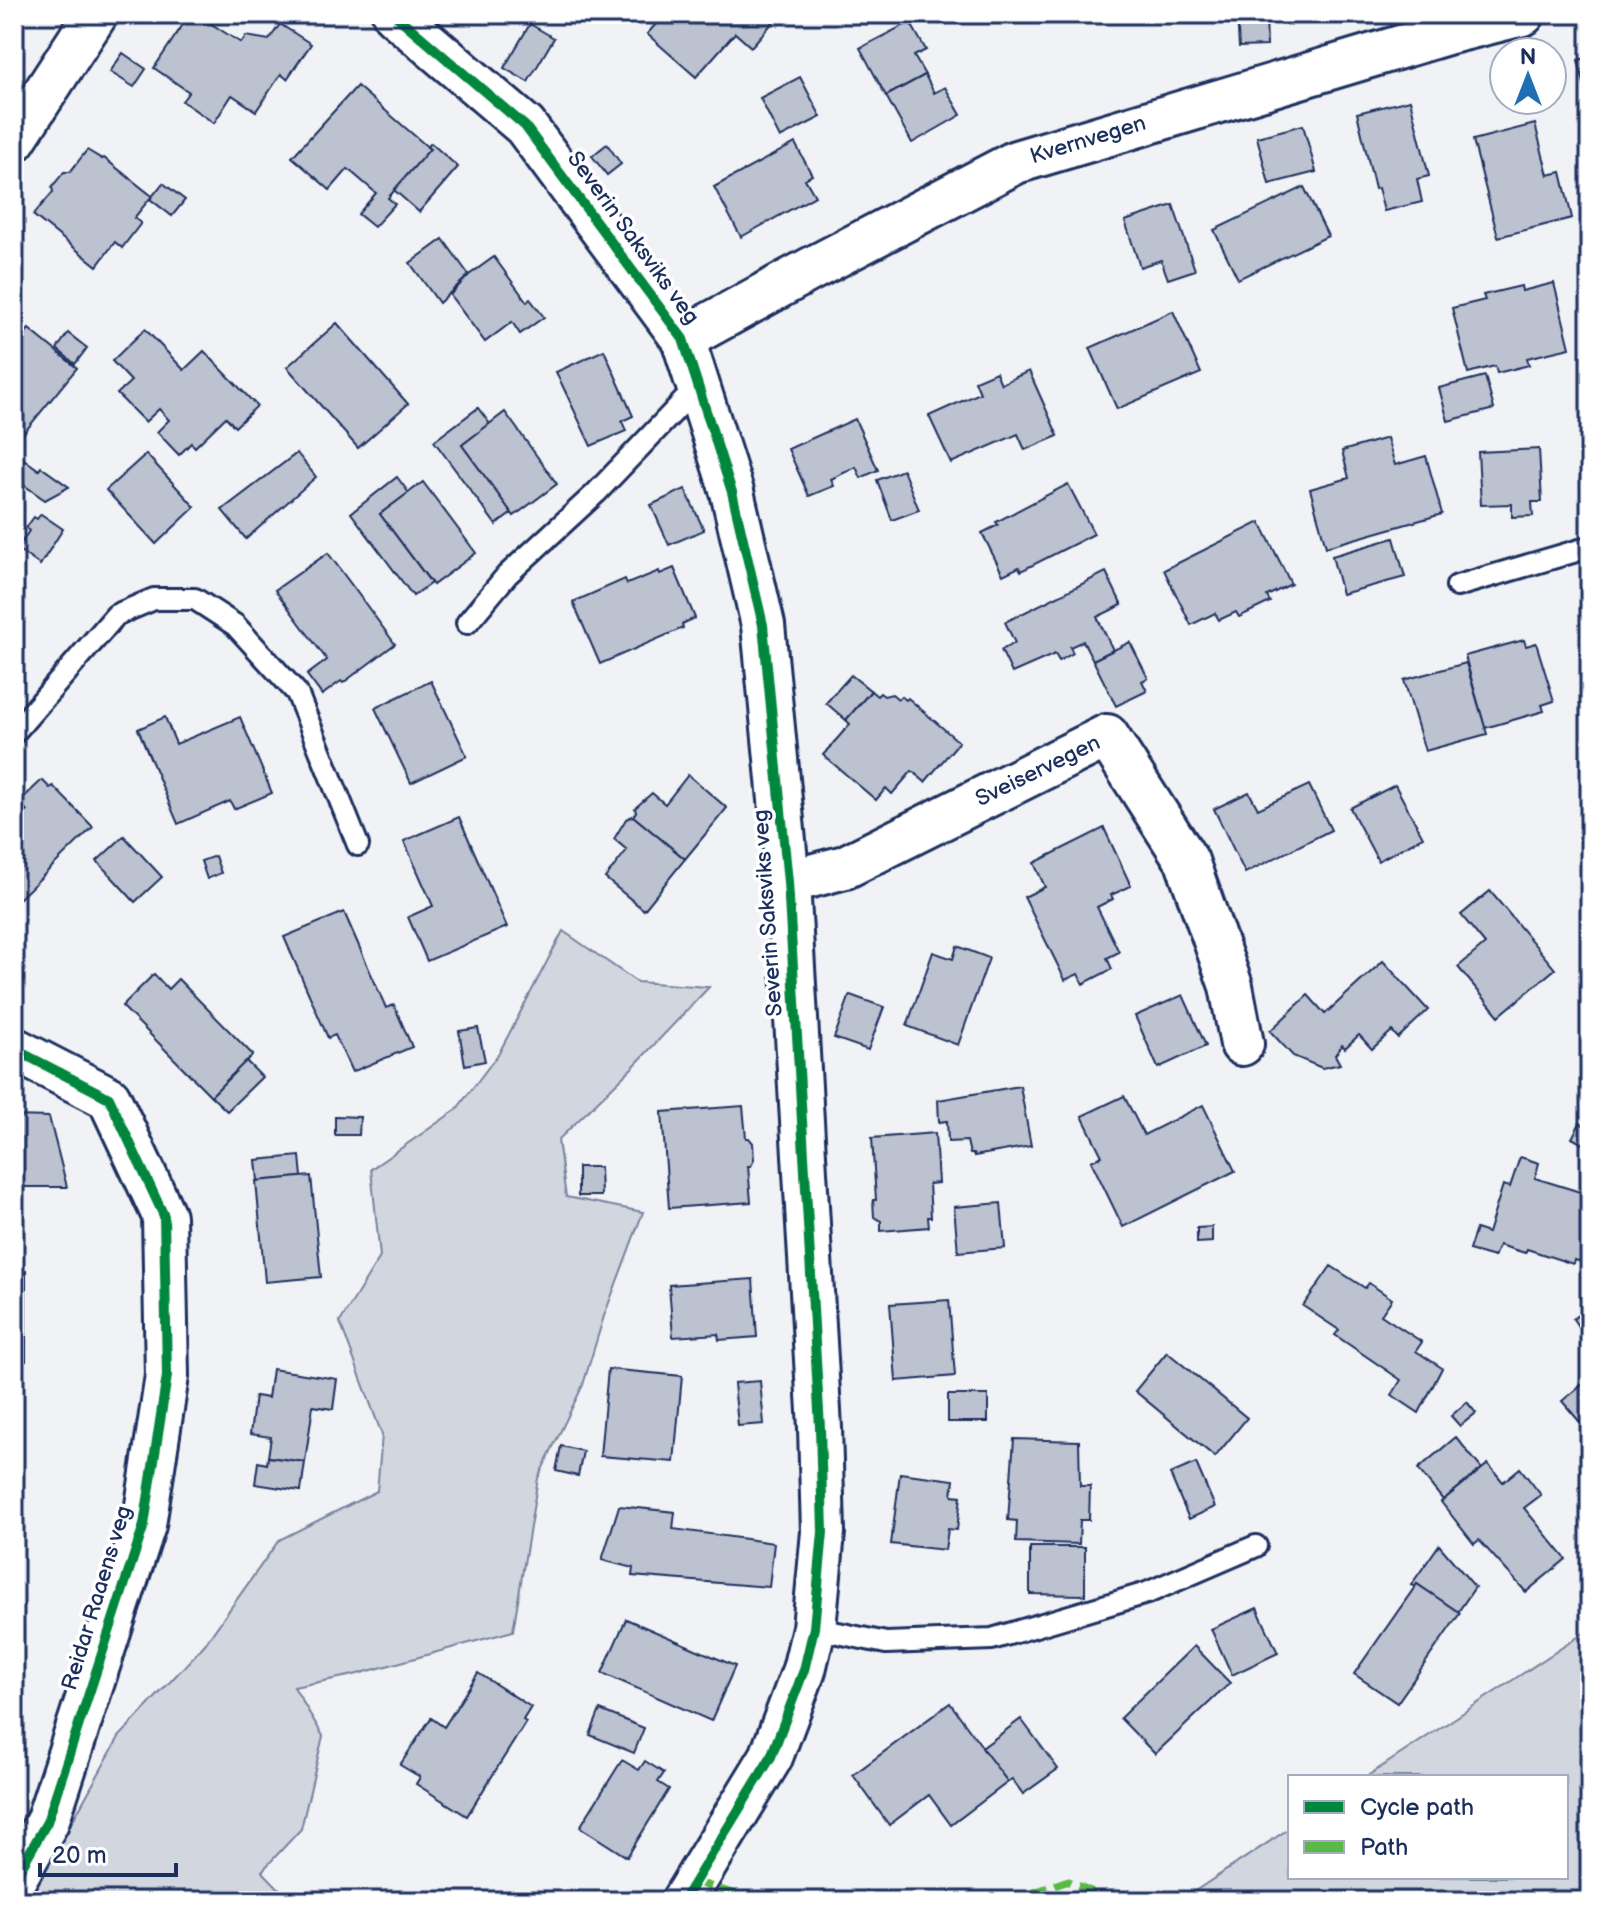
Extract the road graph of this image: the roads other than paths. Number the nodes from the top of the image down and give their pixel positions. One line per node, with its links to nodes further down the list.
1 (394, 14): 6 (street, Severin Saksviks veg)
2 (1523, 14): 4 (street, Kvernvegen)
3 (92, 16): 5 (street)
4 (1446, 24): 6 (street, Kvernvegen)
5 (14, 140)
6 (683, 339): 7 (street, Severin Saksviks veg)
7 (698, 386): 10 (lane); 13 (street, Severin Saksviks veg)
8 (1590, 547): 9 (lane)
9 (1457, 586)
10 (467, 623)
11 (14, 733): 12 (lane)
12 (358, 845)
13 (788, 882): 14 (street, Sveiservegen); 17 (street, Severin Saksviks veg)
14 (1242, 1044)
15 (14, 1049): 18 (street, Reidar Raaens veg)
16 (1256, 1546): 17 (lane)
17 (814, 1628): 19 (street, Severin Saksviks veg)
18 (14, 1880)
19 (683, 1901)

